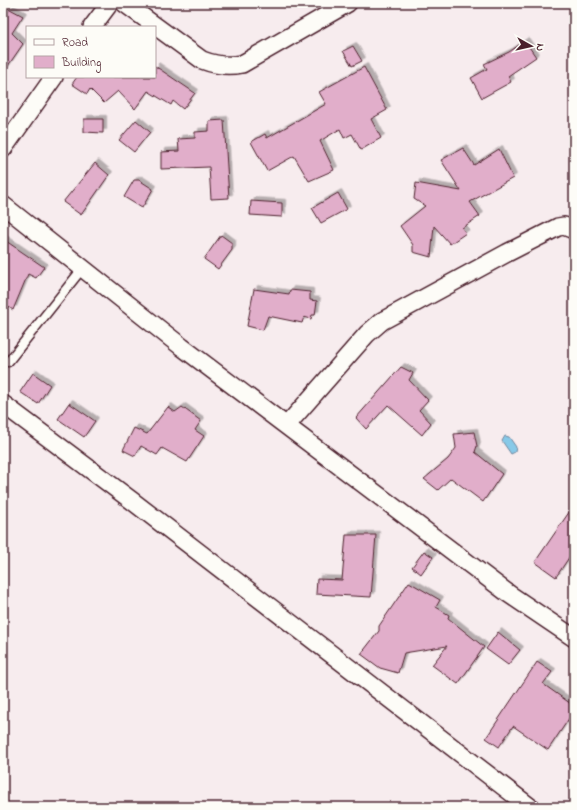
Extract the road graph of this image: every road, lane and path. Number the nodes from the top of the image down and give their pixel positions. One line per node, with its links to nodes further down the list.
1 (110, 3): 4 (street)
2 (124, 3): 5 (street)
3 (348, 3): 6 (street)
4 (93, 26)
5 (155, 26)
6 (156, 26)
7 (53, 78): 8 (street)
8 (3, 149)
9 (3, 205): 11 (street)
10 (574, 230): 14 (street)
11 (82, 269): 12 (lane); 14 (street)
12 (8, 362)
13 (3, 404): 16 (street)
14 (287, 425): 15 (street)
15 (574, 638)
16 (530, 807)

